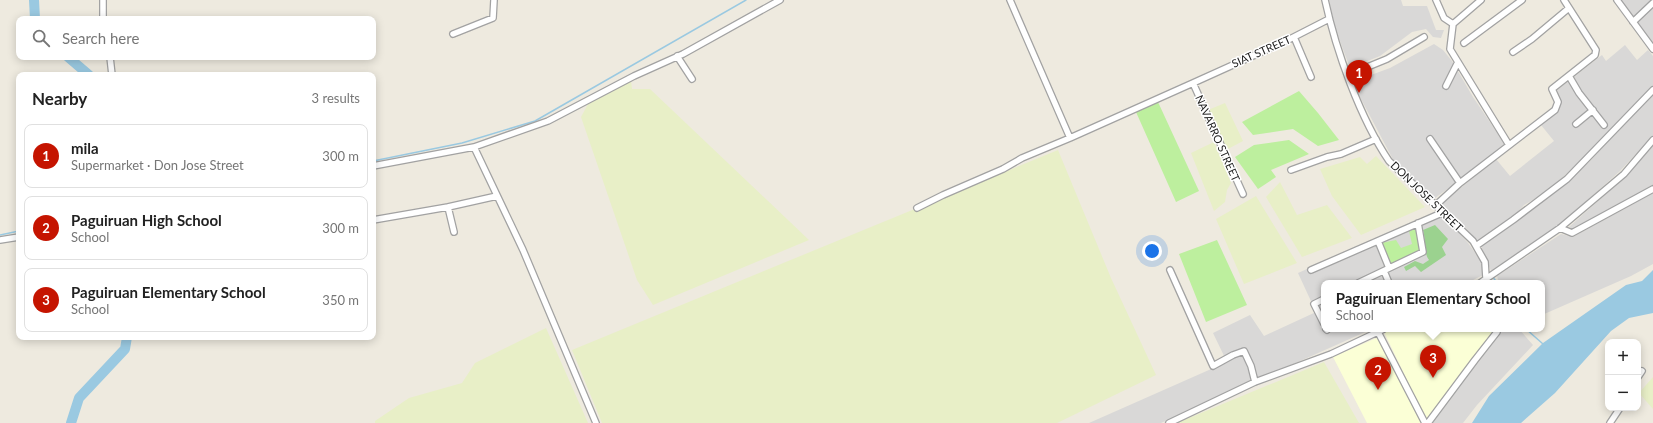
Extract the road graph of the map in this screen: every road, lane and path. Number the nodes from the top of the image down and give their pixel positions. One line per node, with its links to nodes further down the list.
1 (103, 0): 13 (street)
2 (494, 0): 17 (street)
3 (780, 0): 23 (street)
4 (1010, 0): 37 (street)
5 (1326, 0): 14 (street, DON JOSE STREET)
6 (1436, 0): 16 (street)
7 (1481, 0): 16 (street)
8 (1522, 0): 20 (street)
9 (1564, 0): 12 (street)
10 (1617, 0): 15 (street)
11 (1653, 2): 15 (street)
12 (1569, 8): 22 (street); 28 (street)
13 (102, 16)
14 (1329, 19): 18 (street, SIAT STREET); 27 (street, DON JOSE STREET)
15 (1633, 22): 21 (street)
16 (1453, 24): 25 (street)
17 (453, 34)
18 (1294, 37): 29 (street); 31 (street, SIAT STREET)
19 (1424, 37): 27 (street)
20 (1464, 43)
21 (1653, 49)
22 (1513, 52)
23 (677, 56): 30 (street); 42 (street)
24 (110, 60): 26 (street)
25 (1458, 62): 32 (street); 41 (street)
26 (112, 72)
27 (1348, 75): 38 (street, DON JOSE STREET)
28 (1569, 76): 34 (street); 41 (street)
29 (1311, 77)
30 (692, 79)
31 (1193, 83): 37 (street, SIAT STREET); 47 (street, NAVARRO STREET)
32 (1446, 86)
33 (1653, 90): 60 (street)
34 (1593, 110): 35 (street); 36 (street)
35 (1576, 124)
36 (1604, 125)
37 (1070, 138): 51 (street, SIAT STREET)
38 (1376, 139): 44 (street); 49 (street, DON JOSE STREET)
39 (1430, 139): 45 (street)
40 (1653, 140): 55 (street)
41 (1509, 145): 45 (street)
42 (474, 147): 43 (street); 48 (street)
43 (376, 165)
44 (1290, 170)
45 (1460, 183): 49 (street)
46 (1653, 189): 55 (street)
47 (1243, 194)
48 (496, 196): 50 (street); 77 (street)
49 (1436, 205): 52 (street, DON JOSE STREET)
50 (448, 207): 53 (street); 56 (street)
51 (917, 208)
52 (1444, 212): 54 (street); 60 (street, DON JOSE STREET)
53 (376, 219)
54 (1418, 223): 59 (street); 61 (street)
55 (1560, 228): 64 (street)
56 (454, 232)
57 (16, 237): 58 (street)
58 (0, 240)
59 (1378, 240): 61 (street); 63 (street)
60 (1476, 246): 64 (street, DON JOSE STREET)
61 (1387, 269): 65 (street); 66 (street)
62 (1170, 270): 75 (street)
63 (1311, 270)
64 (1486, 278): 67 (street)
65 (1364, 280)
66 (1389, 280)
67 (1484, 280)
68 (1321, 300): 69 (street)
69 (1321, 318)
70 (1377, 332): 75 (street)
71 (1382, 332): 79 (street)
72 (1497, 332): 79 (street)
73 (1642, 371): 74 (street)
74 (1639, 375)
75 (1255, 382): 78 (street)
76 (1618, 411): 80 (street)
77 (596, 423)
78 (1169, 423)
79 (1427, 423)
80 (1610, 423)

